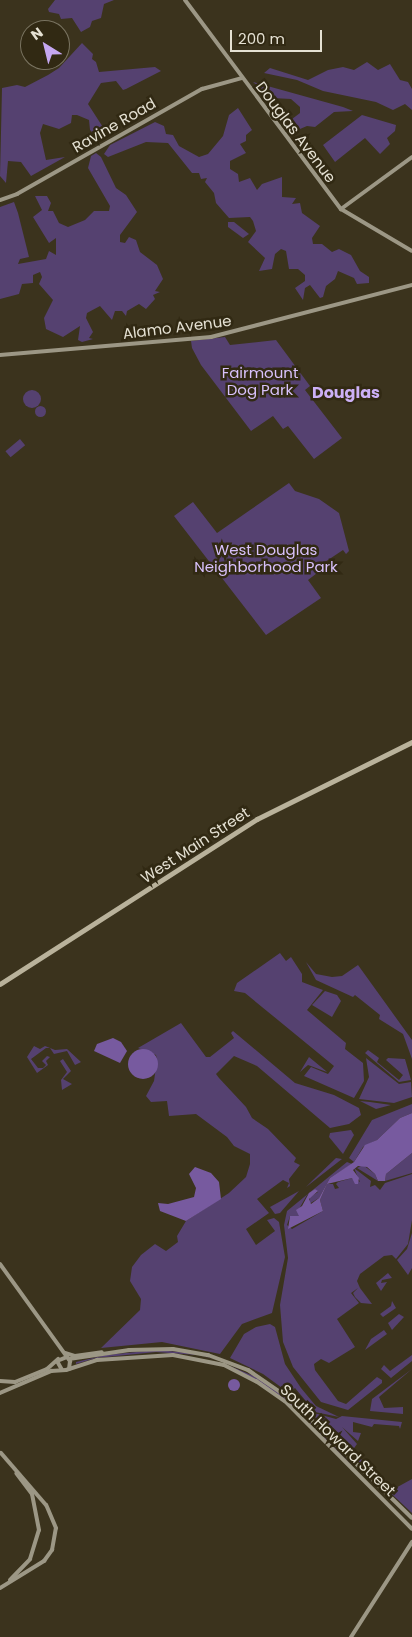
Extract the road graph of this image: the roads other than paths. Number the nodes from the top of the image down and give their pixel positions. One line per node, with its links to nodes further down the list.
1 (185, 0): 2 (street, Douglas Avenue)
2 (242, 78): 4 (street, Ravine Road); 5 (street, Douglas Avenue)
3 (412, 157): 5 (street)
4 (0, 200)
5 (341, 209): 6 (street, Douglas Avenue)
6 (412, 251)
7 (412, 285): 8 (street, Alamo Avenue)
8 (0, 355)
9 (412, 742): 10 (main road, West Main Street)
10 (0, 984)
11 (0, 1264): 13 (street)
12 (129, 1350): 13 (street); 14 (street, South Howard Street); 21 (street, South Howard Street)
13 (63, 1352): 14 (street)
14 (68, 1358): 15 (street, South Howard Street); 17 (street)
15 (58, 1360): 16 (street); 18 (street, South Howard Street)
16 (62, 1370): 17 (street, South Howard Street); 19 (street, South Howard Street)
17 (68, 1370): 22 (street, South Howard Street)
18 (0, 1381): 19 (street)
19 (1, 1393)
20 (0, 1452): 26 (street); 26 (street)
21 (392, 1498): 22 (street); 23 (street, South Howard Street)
22 (387, 1502): 24 (street, South Howard Street)
23 (412, 1518)
24 (412, 1528)
25 (412, 1542): 27 (street)
26 (0, 1587)
27 (351, 1637)

